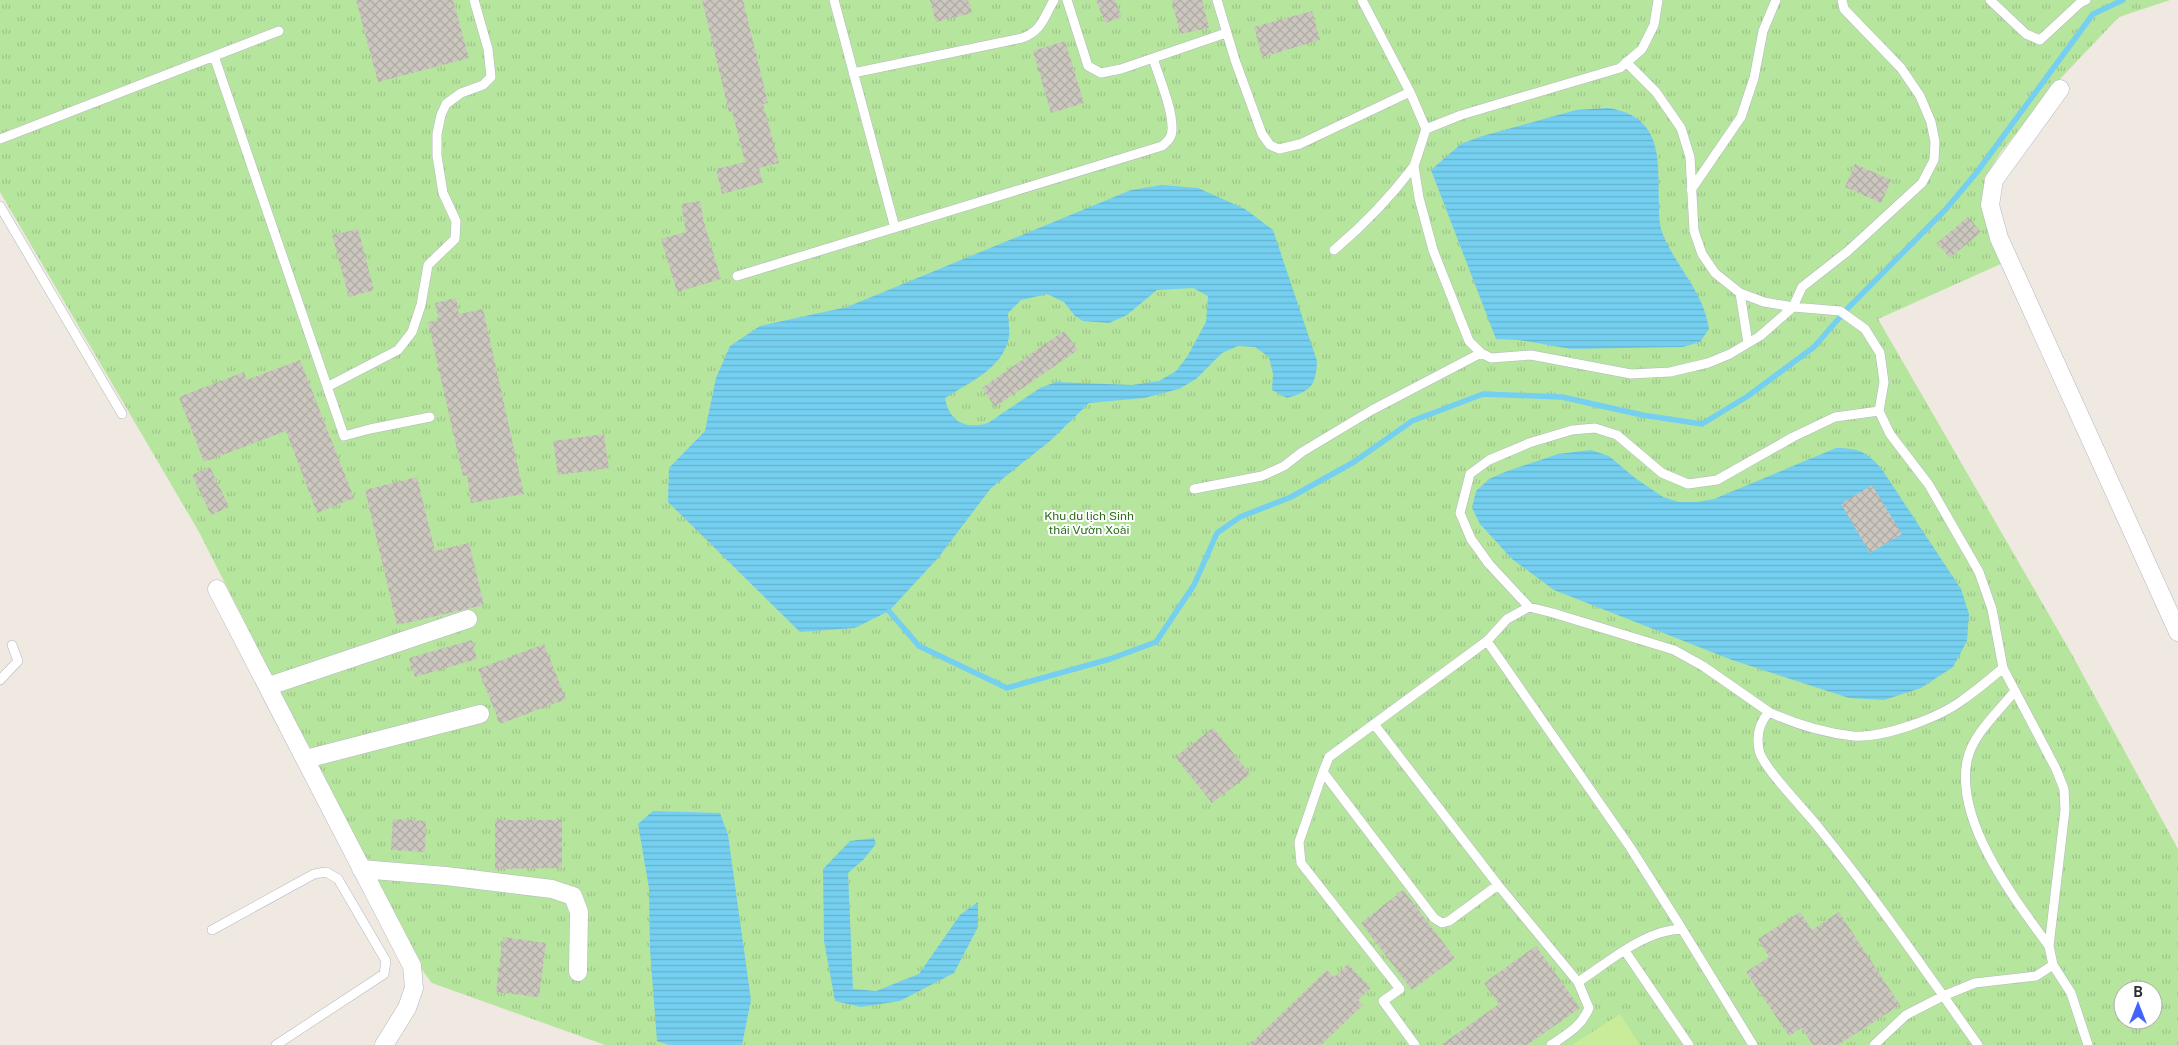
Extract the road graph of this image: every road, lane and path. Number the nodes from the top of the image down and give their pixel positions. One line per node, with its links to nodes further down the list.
1 (474, 0): 32 (lane)
2 (834, 0): 17 (lane)
3 (1054, 0): 17 (lane)
4 (1067, 0): 15 (lane)
5 (1217, 0): 13 (lane)
6 (1362, 0): 19 (lane)
7 (1658, 0): 16 (lane)
8 (1776, 0): 23 (lane)
9 (1842, 0): 29 (lane)
10 (1990, 0): 11 (lane)
11 (2086, 0)
12 (279, 31): 14 (lane)
13 (1226, 33): 15 (lane); 19 (lane)
14 (214, 56): 21 (lane); 32 (lane)
15 (1153, 58): 25 (lane)
16 (1626, 62): 20 (lane); 23 (lane)
17 (853, 73): 25 (lane)
18 (2060, 89): 40 (street)
19 (1410, 92): 20 (lane)
20 (1426, 129): 22 (lane)
21 (0, 139)
22 (1414, 166): 26 (lane); 31 (lane)
23 (1691, 190): 28 (lane)
24 (0, 206): 34 (lane)
25 (894, 228): 27 (lane)
26 (1334, 250)
27 (737, 276)
28 (1740, 293): 29 (lane); 30 (lane)
29 (1794, 307): 30 (lane); 33 (lane)
30 (1748, 343): 31 (lane)
31 (1481, 353): 36 (lane)
32 (327, 386): 35 (lane)
33 (1879, 411): 38 (lane); 43 (lane)
34 (122, 414)
35 (430, 417)
36 (1194, 489)
37 (218, 590): 45 (street)
38 (1529, 607): 41 (lane); 47 (lane)
39 (468, 619): 45 (street)
40 (2178, 632)
41 (1487, 641): 49 (lane); 54 (lane)
42 (12, 646): 44 (lane)
43 (2003, 668): 46 (lane); 47 (lane)
44 (0, 680)
45 (269, 686): 50 (street)
46 (2014, 692): 56 (lane); 56 (lane)
47 (1769, 712): 61 (lane)
48 (480, 714): 50 (street)
49 (1374, 724): 51 (lane); 53 (lane)
50 (306, 759): 52 (street)
51 (1323, 772): 53 (lane); 65 (lane)
52 (362, 869): 59 (street); 64 (street)
53 (1498, 885): 60 (lane)
54 (1682, 929): 57 (lane); 62 (lane)
55 (212, 930): 63 (lane)
56 (2049, 946): 58 (lane)
57 (1625, 951): 60 (lane); 67 (lane)
58 (2053, 965): 61 (lane); 70 (lane)
59 (578, 972)
60 (1578, 982): 66 (lane)
61 (1943, 996): 68 (lane); 69 (lane)
62 (1749, 1044)
63 (276, 1045)
64 (384, 1045)
65 (1415, 1045)
66 (1551, 1045)
67 (1689, 1045)
68 (1874, 1045)
69 (1978, 1045)
70 (2088, 1045)

